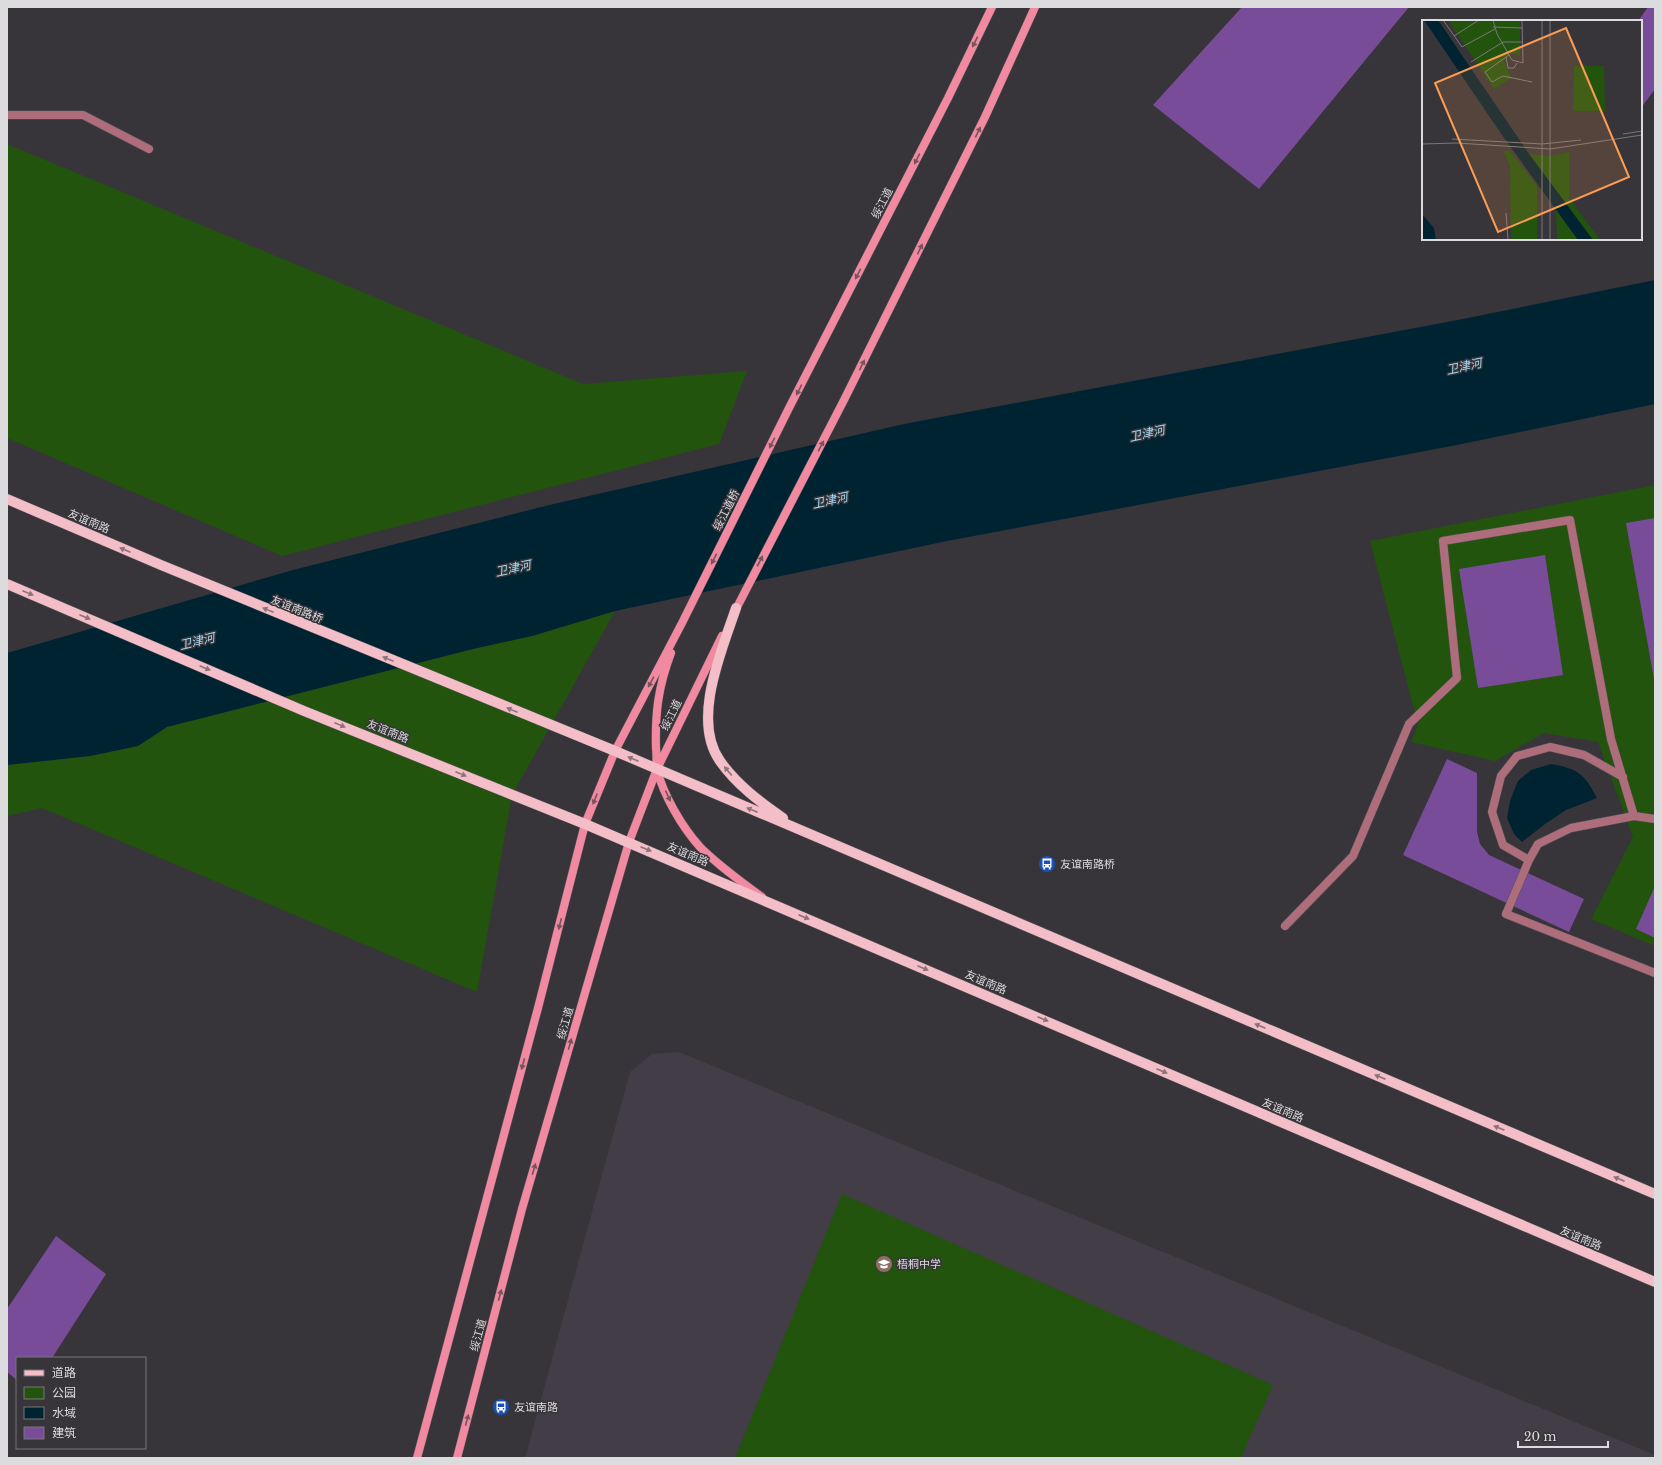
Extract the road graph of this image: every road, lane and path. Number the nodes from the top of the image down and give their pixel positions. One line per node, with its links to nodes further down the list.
1 (992, 7): 5 (main road, 绥江道, one-way to 5)
2 (1036, 7): 9 (main road, one-way to 2)
3 (7, 115): 4 (street)
4 (149, 149)
5 (789, 408): 10 (main road, 绥江道桥, one-way to 10)
6 (7, 500): 7 (main road, 友谊南路, one-way to 6)
7 (161, 565): 11 (main road, 友谊南路桥, one-way to 7)
8 (7, 584): 16 (main road, 友谊南路, one-way to 16)
9 (736, 608): 12 (main road, 绥江道); 17 (main road, one-way to 9)
10 (682, 623): 11 (main road, one-way to 11); 12 (main road)
11 (615, 751): 12 (main road, one-way to 11); 16 (main road, one-way to 16)
12 (657, 770): 17 (main road, one-way to 12); 18 (main road, 绥江道); 20 (main road, one-way to 20)
13 (1622, 777): 14 (street); 19 (street); 21 (street)
14 (1634, 816): 15 (street); 19 (street)
15 (1655, 819)
16 (585, 824): 18 (main road, 友谊南路); 25 (main road, one-way to 25)
17 (801, 831): 23 (main road, one-way to 17)
18 (629, 842): 20 (main road, 友谊南路, one-way to 20); 26 (main road, 绥江道, one-way to 18)
19 (1530, 860): 22 (street)
20 (768, 902): 24 (main road, 友谊南路, one-way to 24)
21 (1285, 926)
22 (1655, 973)
23 (1655, 1194)
24 (1655, 1282)
25 (417, 1458)
26 (457, 1458)

